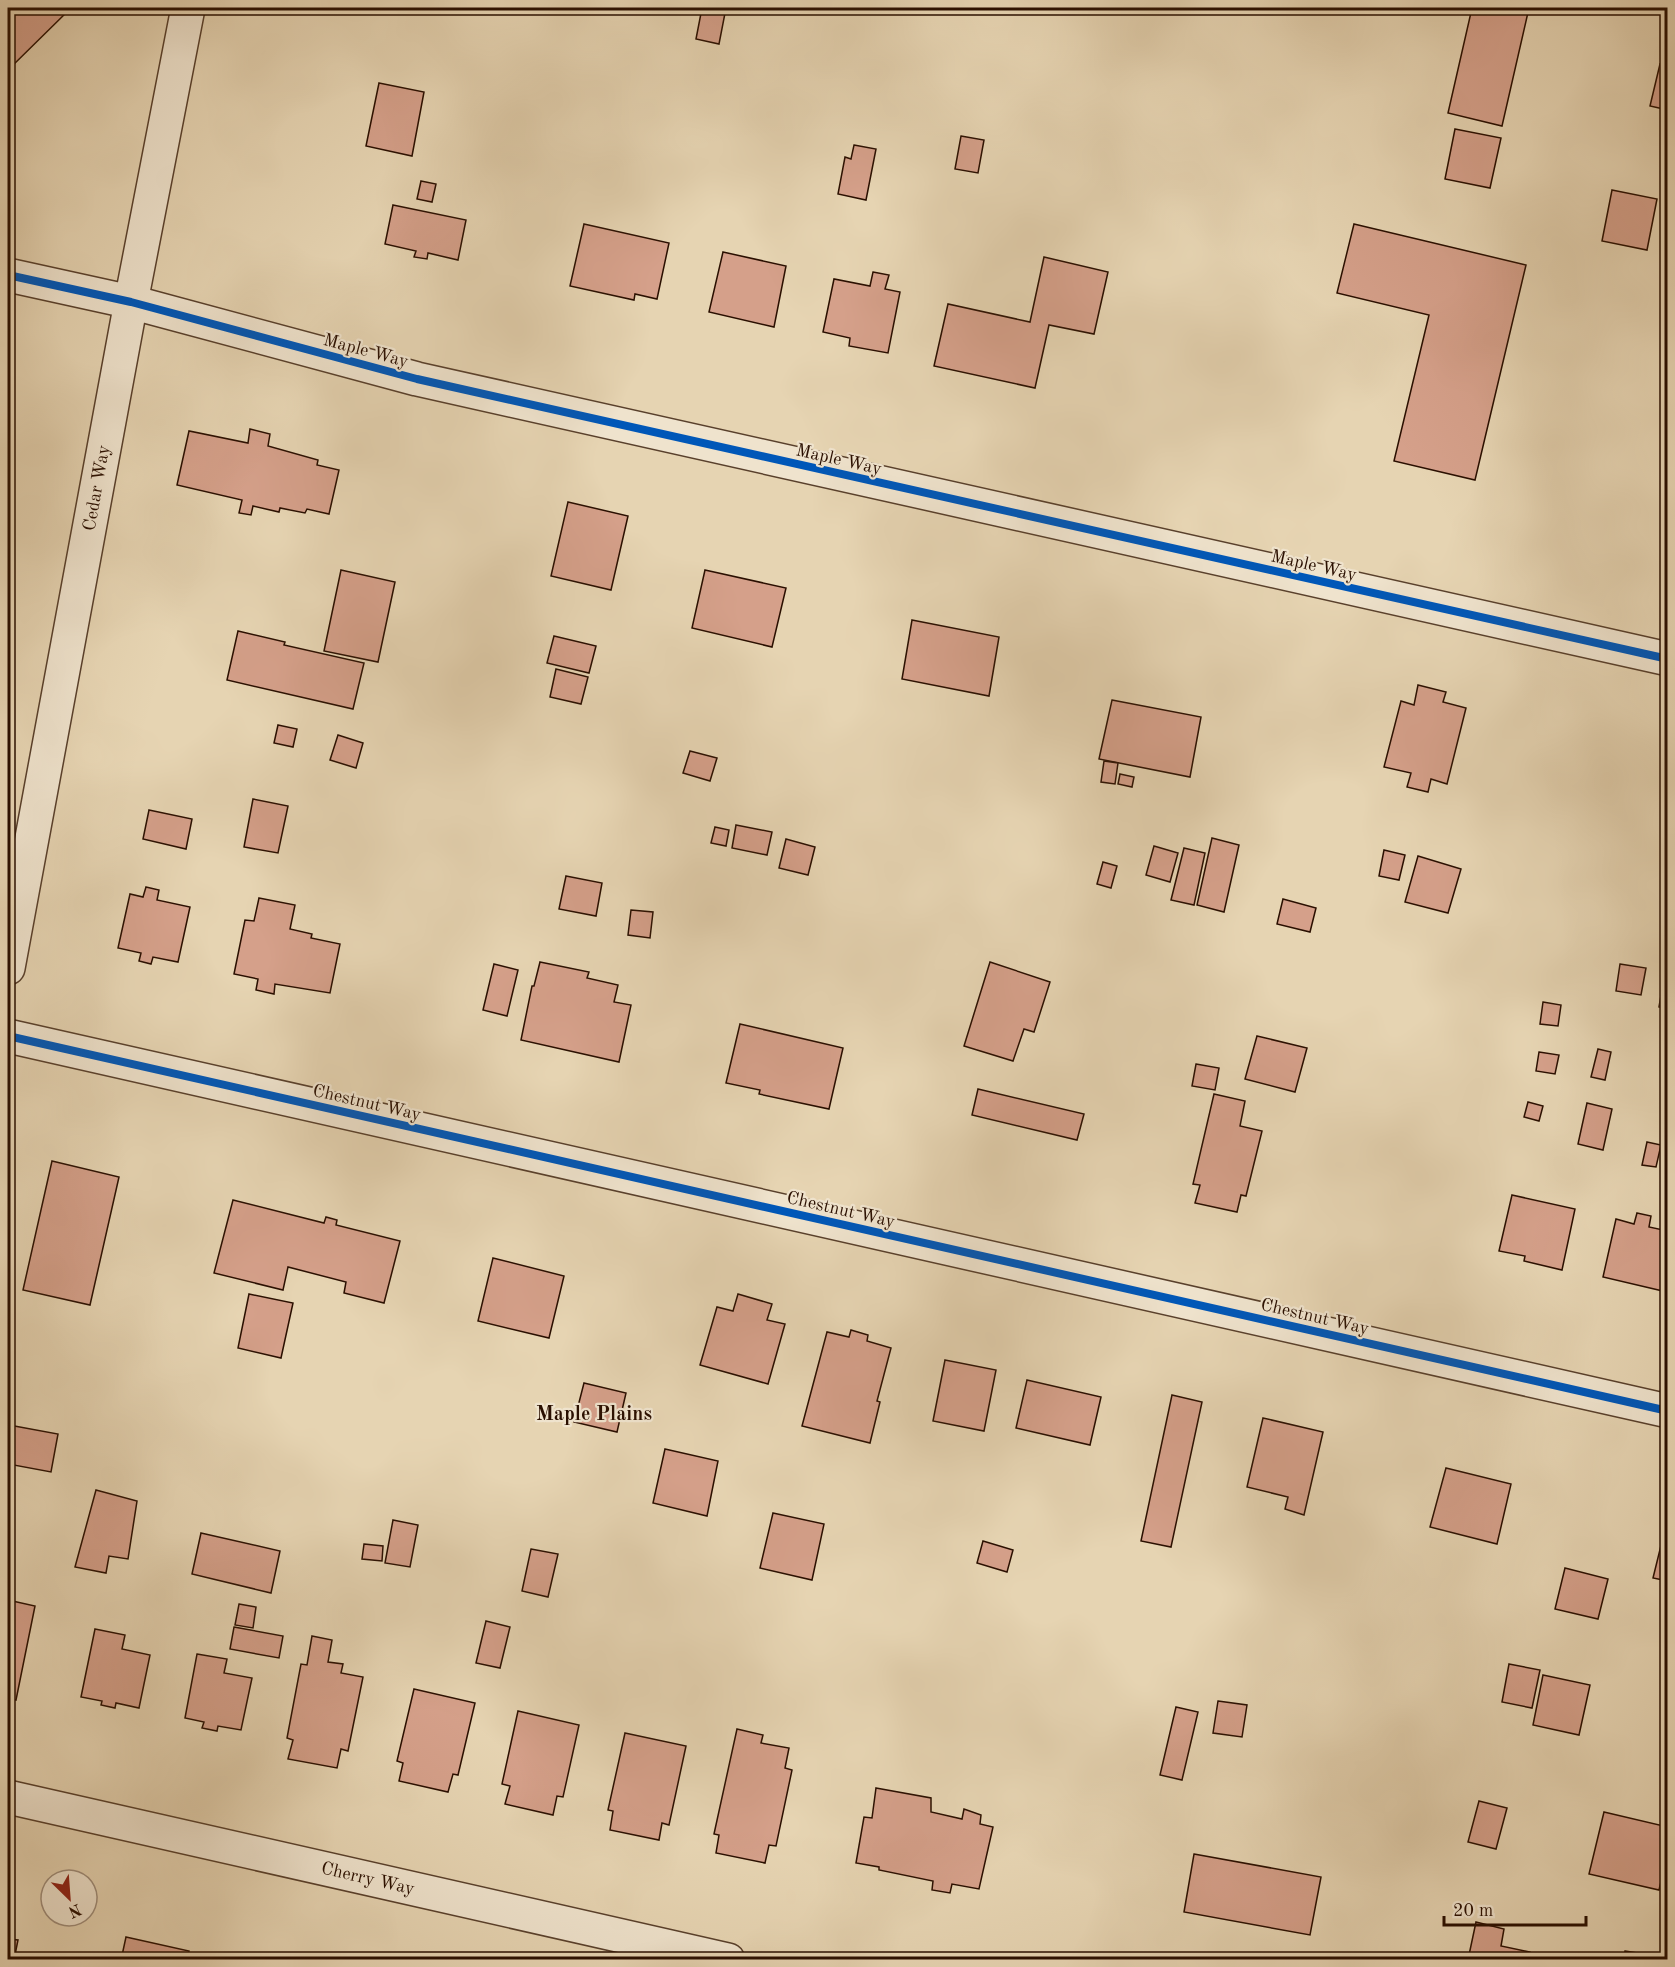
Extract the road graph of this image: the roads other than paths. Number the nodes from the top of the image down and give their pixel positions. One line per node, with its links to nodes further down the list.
1 (188, 8): 3 (street, Cedar Way)
2 (8, 276): 3 (street, Maple Way)
3 (131, 302): 4 (street, Maple Way); 5 (street, Cedar Way)
4 (1668, 659)
5 (8, 968)
6 (8, 1036): 7 (street, Chestnut Way)
7 (1668, 1411)
8 (8, 1797): 9 (street, Cherry Way)
9 (728, 1959)

